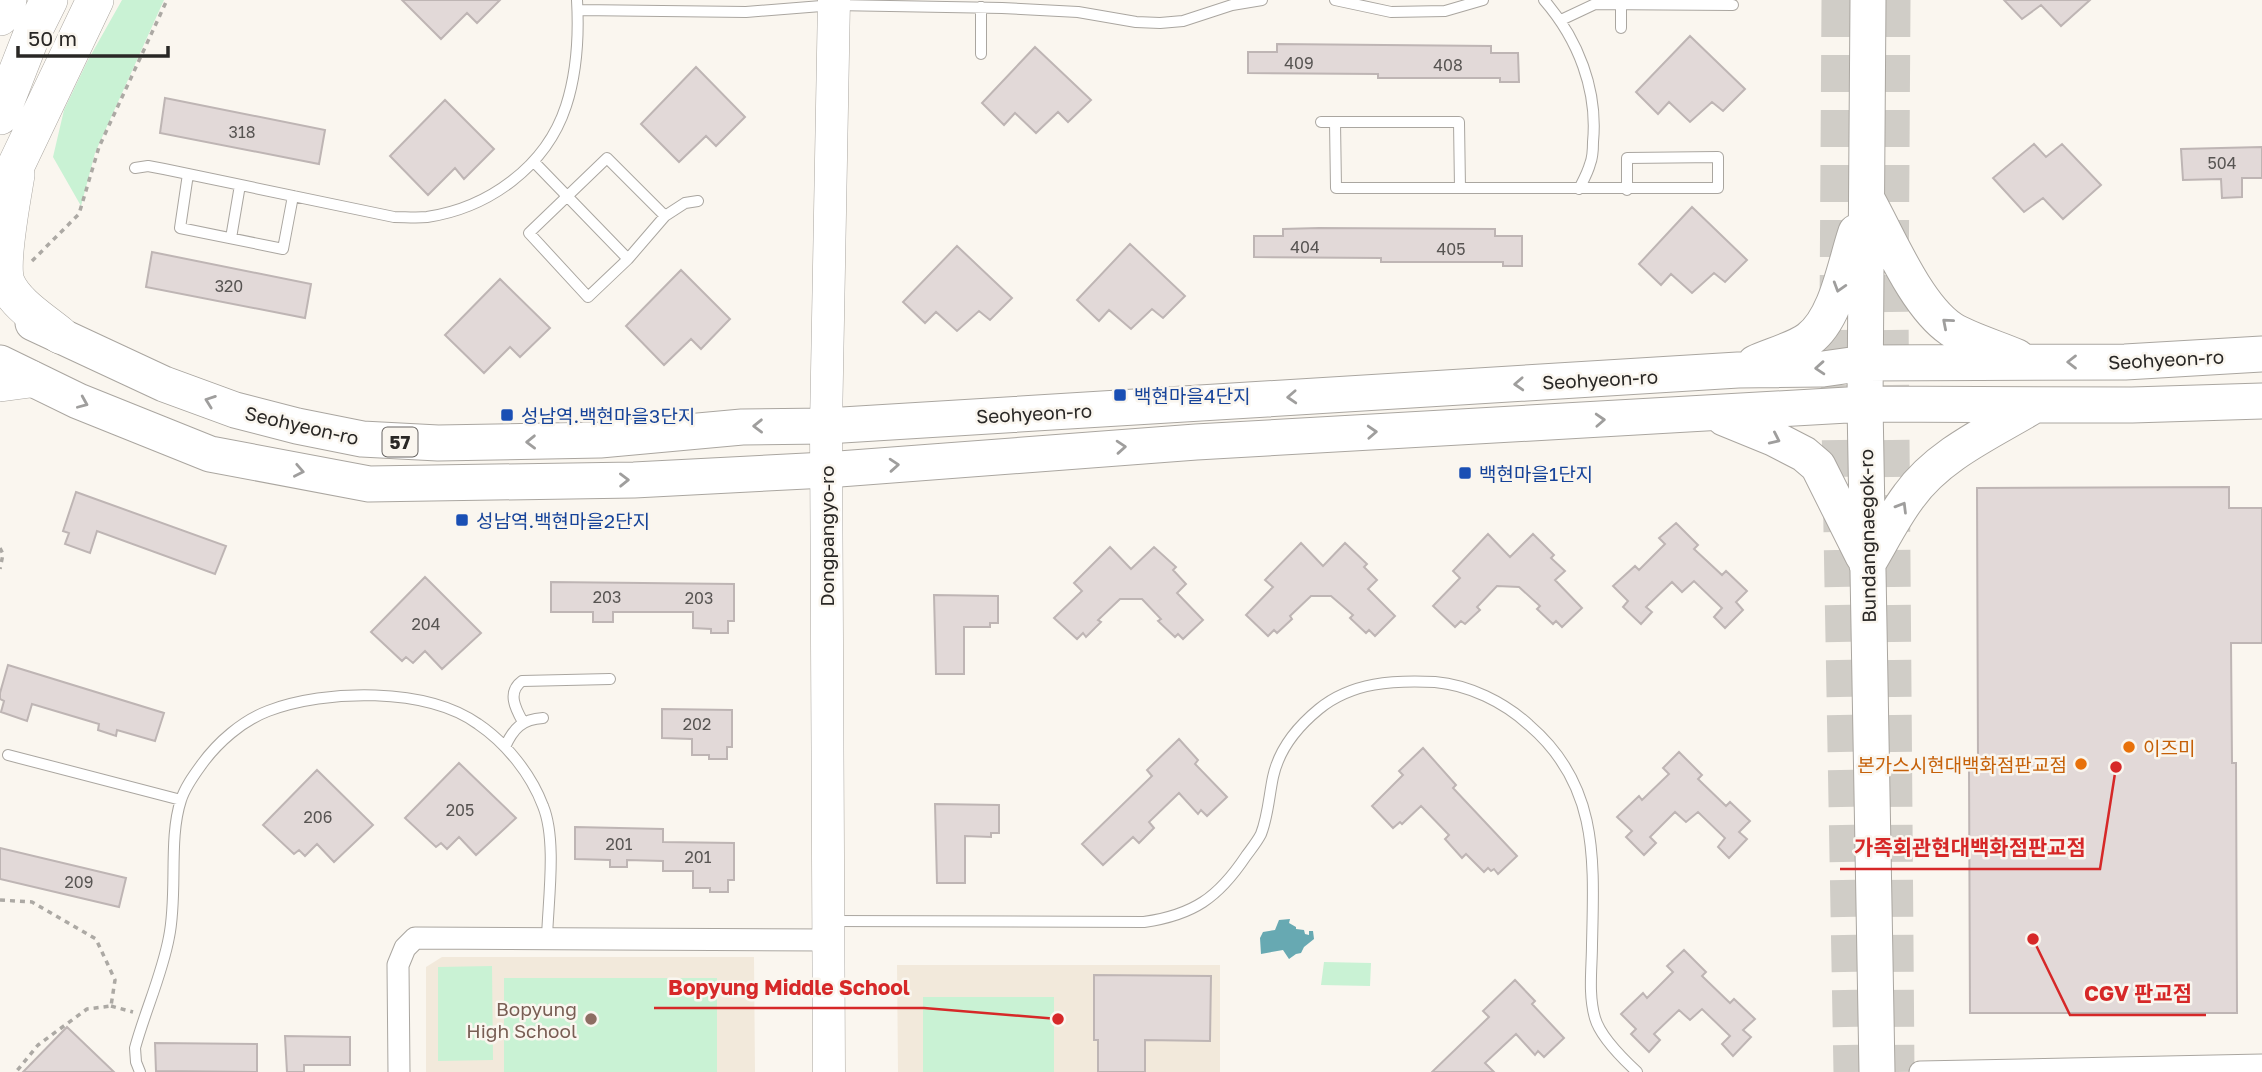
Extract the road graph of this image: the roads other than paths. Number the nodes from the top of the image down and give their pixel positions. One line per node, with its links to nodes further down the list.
1 (8, 0): 15 (highway)
2 (49, 0): 19 (highway)
3 (82, 0): 22 (highway)
4 (95, 0): 22 (highway)
5 (1262, 0): 14 (lane)
6 (1335, 0): 7 (lane)
7 (1483, 0)
8 (1544, 0): 16 (lane)
9 (1868, 0): 32 (main road, Bundangnaegok-ro)
10 (834, 2): 12 (lane); 14 (lane); 49 (main road, Dongpangyo-ro)
11 (1621, 4): 13 (lane); 16 (lane); 17 (lane)
12 (577, 5): 23 (lane)
13 (1734, 5)
14 (981, 7): 18 (lane)
15 (0, 17)
16 (1561, 20): 28 (lane)
17 (1621, 28)
18 (981, 54)
19 (0, 116)
20 (1321, 122): 21 (lane)
21 (1335, 122): 27 (lane); 27 (lane)
22 (9, 159): 33 (highway); 39 (highway)
23 (534, 162): 30 (lane); 31 (lane)
24 (135, 168): 25 (lane)
25 (188, 174): 26 (lane); 36 (lane)
26 (240, 185): 30 (lane); 36 (lane)
27 (1460, 188): 28 (lane)
28 (1579, 189): 29 (lane)
29 (1627, 190): 29 (lane)
30 (293, 196): 36 (lane)
31 (567, 196): 35 (lane); 37 (lane); 37 (lane)
32 (1867, 198): 41 (main road, one-way to 32); 42 (main road, Bundangnaegok-ro); 43 (main road, one-way to 43)
33 (0, 199)
34 (698, 201): 35 (lane)
35 (665, 216): 37 (lane)
36 (231, 238)
37 (628, 258)
38 (0, 303): 39 (main road, Seohyeon-ro / 57)
39 (60, 335): 49 (main road, Seohyeon-ro / 57, one-way to 39)
40 (2262, 354): 41 (main road, Seohyeon-ro, one-way to 41)
41 (2030, 362): 42 (main road, Seohyeon-ro)
42 (1865, 363): 43 (main road, Seohyeon-ro, one-way to 43); 46 (main road, Bundangnaegok-ro)
43 (1738, 370): 49 (main road, Seohyeon-ro, one-way to 49)
44 (10, 375): 50 (main road, Seohyeon-ro / 57, one-way to 50)
45 (2262, 401): 47 (main road, Seohyeon-ro)
46 (1865, 404): 47 (main road, Seohyeon-ro); 48 (main road, Seohyeon-ro); 51 (main road, Bundangnaegok-ro)
47 (2035, 405): 51 (main road, one-way to 47)
48 (1712, 413): 50 (main road, Seohyeon-ro, one-way to 48); 51 (main road, one-way to 51)
49 (826, 426): 50 (main road, Dongpangyo-ro)
50 (826, 470): 58 (main road, Dongpangyo-ro)
51 (1867, 565): 65 (main road, Bundangnaegok-ro)
52 (610, 679): 54 (lane)
53 (543, 718): 54 (lane)
54 (523, 722): 55 (lane)
55 (505, 747): 57 (lane); 59 (lane)
56 (8, 755): 57 (lane)
57 (181, 800): 61 (lane)
58 (828, 931): 59 (street); 63 (main road, Dongpangyo-ro); 64 (lane)
59 (547, 938): 62 (street)
60 (2262, 1065): 66 (street)
61 (140, 1072)
62 (399, 1072)
63 (829, 1072)
64 (1637, 1072)
65 (1877, 1072)
66 (1920, 1072)

